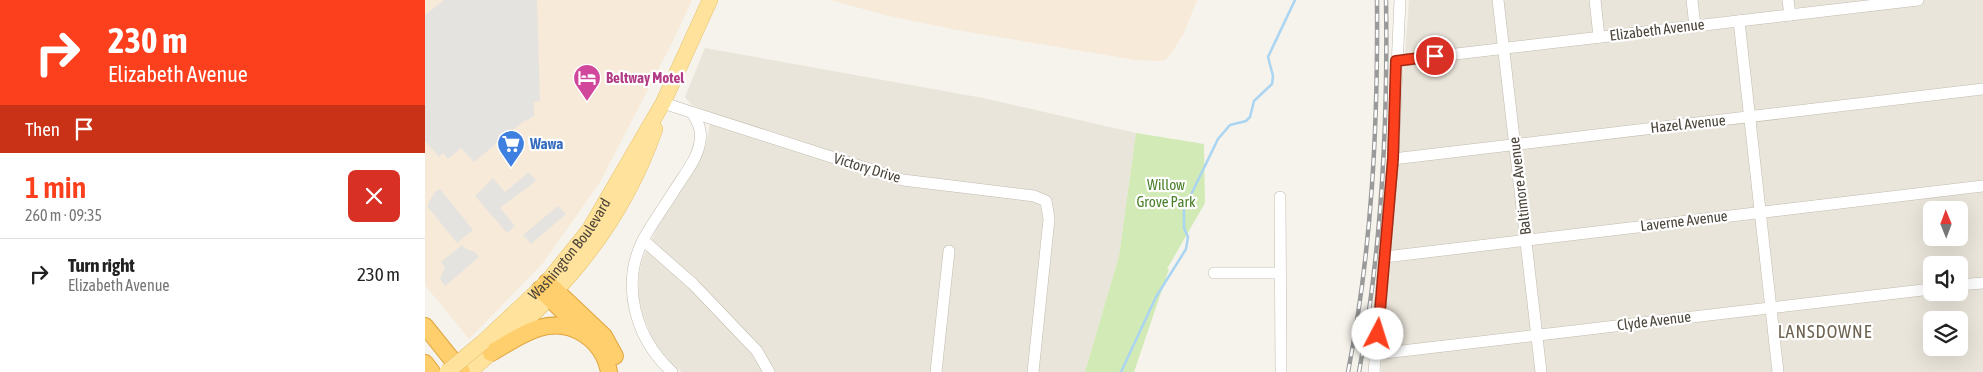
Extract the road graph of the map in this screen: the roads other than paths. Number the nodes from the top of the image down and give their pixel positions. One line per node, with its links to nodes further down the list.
1 (710, 0): 15 (main road, Washington Boulevard)
2 (1400, 0): 13 (street)
3 (1498, 0): 12 (street, Baltimore Avenue)
4 (1595, 0): 11 (street)
5 (1692, 0): 10 (street)
6 (1788, 0): 8 (street)
7 (1918, 0): 8 (street, Elizabeth Avenue)
8 (1790, 15): 9 (street, Elizabeth Avenue)
9 (1739, 21): 10 (street, Elizabeth Avenue); 17 (street)
10 (1695, 26): 11 (street, Elizabeth Avenue)
11 (1599, 37): 12 (street, Elizabeth Avenue)
12 (1504, 48): 13 (street, Elizabeth Avenue); 18 (street, Baltimore Avenue)
13 (1396, 61): 19 (street)
14 (1983, 90): 17 (street, Hazel Avenue)
15 (663, 103): 16 (street, Victory Drive); 31 (main road, Washington Boulevard)
16 (691, 113): 23 (street); 49 (street, Victory Drive)
17 (1750, 117): 18 (street, Hazel Avenue); 22 (street)
18 (1515, 144): 19 (street, Hazel Avenue); 24 (street, Baltimore Avenue)
19 (1393, 159): 26 (street)
20 (1983, 186): 22 (street, Laverne Avenue)
21 (1280, 197): 28 (street)
22 (1761, 212): 24 (street, Laverne Avenue); 33 (street)
23 (643, 240): 46 (street); 47 (street)
24 (1526, 240): 26 (street, Laverne Avenue); 36 (street, Baltimore Avenue)
25 (949, 251): 48 (street)
26 (1385, 256): 38 (street)
27 (1215, 273): 28 (street)
28 (1280, 273): 50 (street)
29 (1983, 282): 30 (street)
30 (1968, 284)
31 (549, 290): 35 (highway); 37 (main road, Washington Boulevard); 45 (highway)
32 (1923, 290): 33 (street, Clyde Avenue)
33 (1771, 308): 36 (street, Clyde Avenue); 53 (street)
34 (425, 326): 42 (highway)
35 (585, 333): 37 (highway); 44 (highway)
36 (1537, 335): 38 (street, Clyde Avenue); 52 (street, Baltimore Avenue)
37 (487, 348): 41 (main road, Washington Boulevard, bridge); 43 (main road, Washington Boulevard)
38 (1376, 354): 51 (street)
39 (425, 363): 40 (highway)
40 (433, 372)
41 (447, 372)
42 (462, 372)
43 (469, 372)
44 (609, 372)
45 (620, 372)
46 (672, 372)
47 (769, 372)
48 (936, 372)
49 (1033, 372)
50 (1281, 372)
51 (1374, 372)
52 (1541, 372)
53 (1779, 372)

